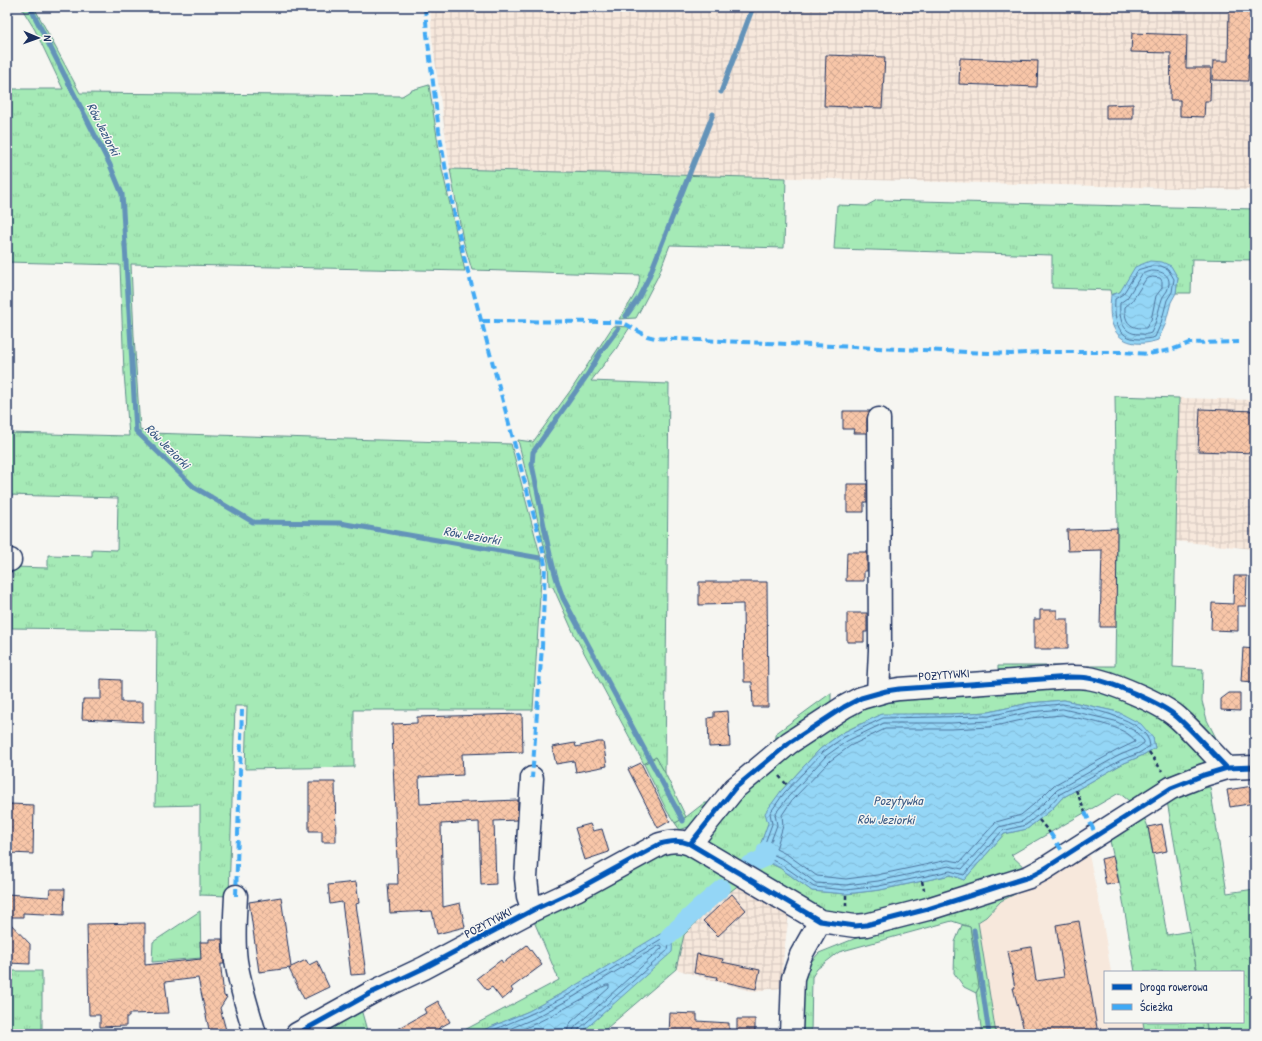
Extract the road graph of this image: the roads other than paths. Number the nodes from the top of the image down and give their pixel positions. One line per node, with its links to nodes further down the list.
1 (879, 419): 2 (street)
2 (878, 693): 4 (street, POZYTYWKI); 6 (street, POZYTYWKI)
3 (1255, 767): 4 (street, POZYTYWKI)
4 (1227, 768): 9 (street, POZYTYWKI)
5 (532, 778): 8 (street)
6 (690, 844): 8 (street, POZYTYWKI); 9 (street, POZYTYWKI)
7 (236, 896): 10 (street)
8 (533, 910): 11 (street, POZYTYWKI)
9 (820, 921): 12 (street)
10 (255, 1034)
11 (297, 1034)
12 (791, 1034)

